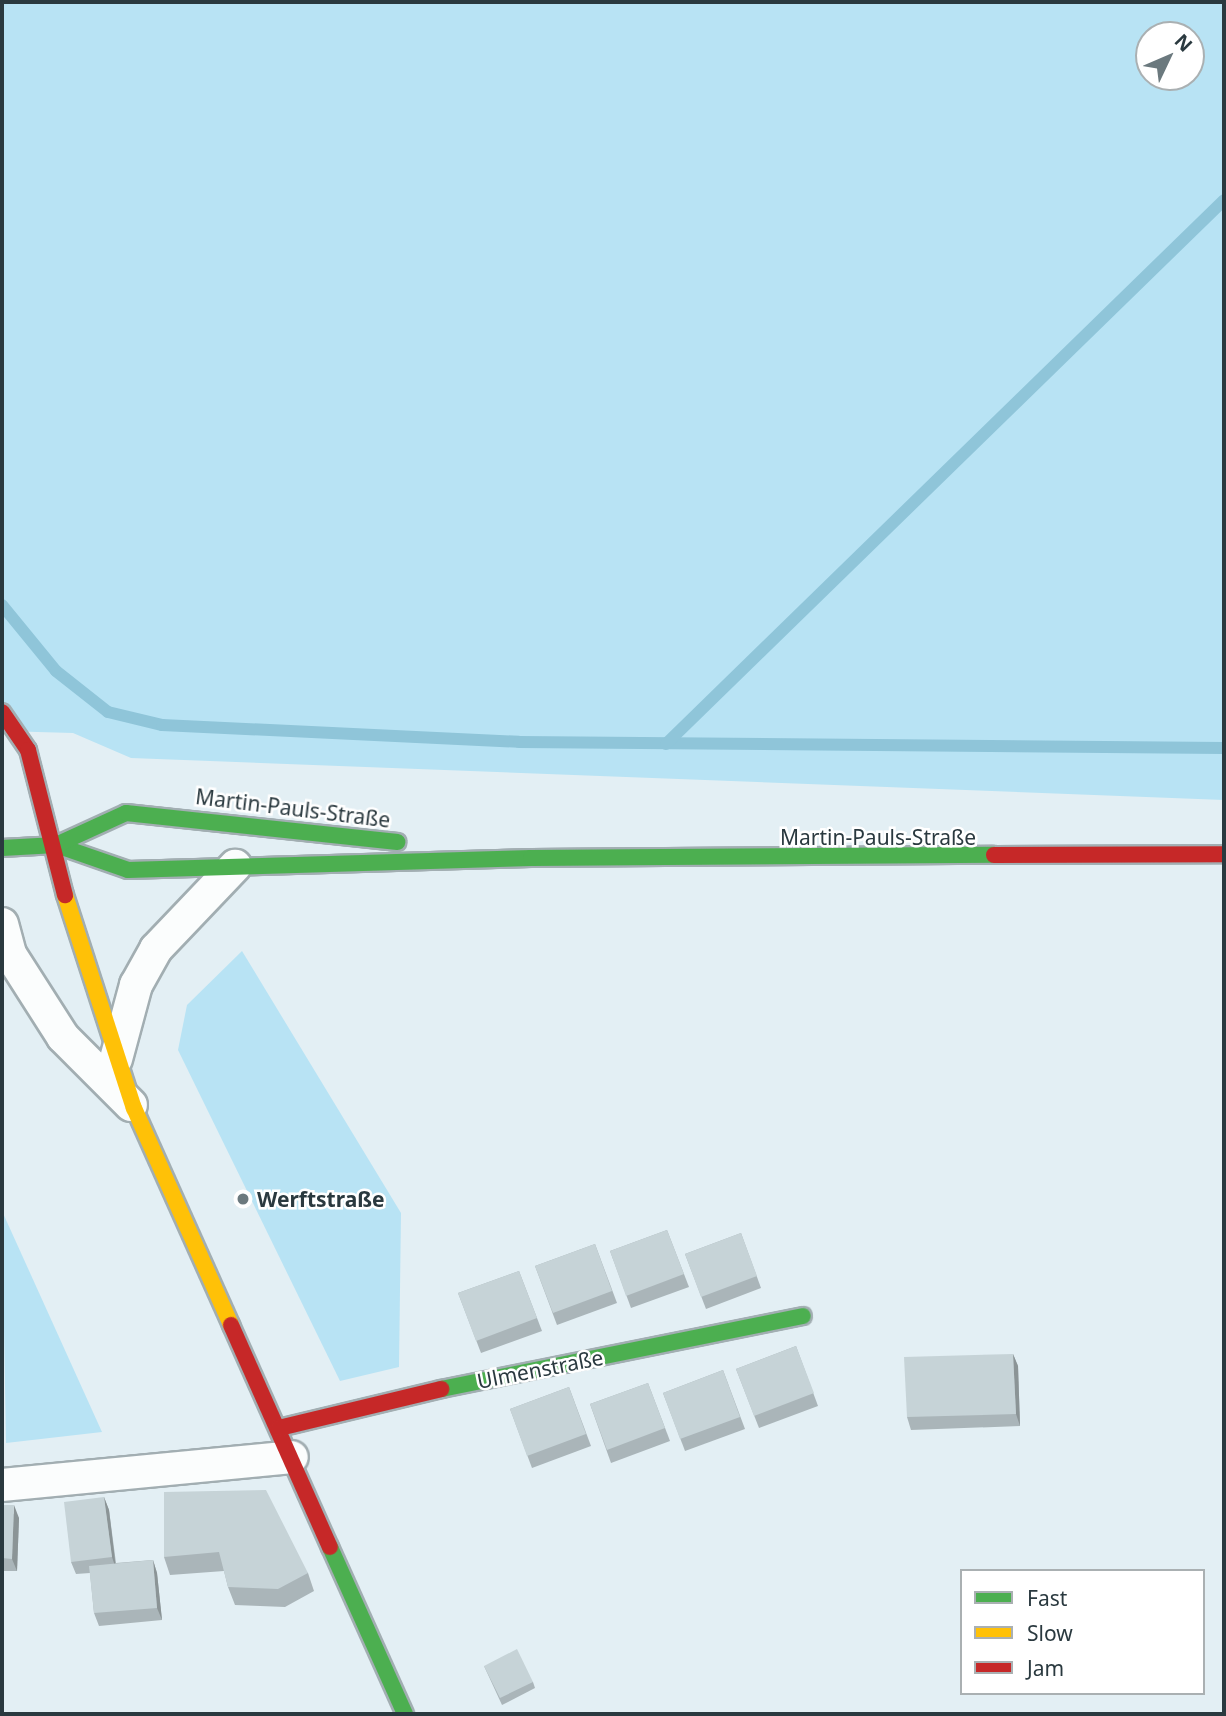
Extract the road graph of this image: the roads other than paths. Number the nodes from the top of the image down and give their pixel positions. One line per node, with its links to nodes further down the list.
1 (2, 712): 2 (street)
2 (56, 845): 3 (street, Martin-Pauls-Straße); 5 (street, Martin-Pauls-Straße); 6 (street, Martin-Pauls-Straße); 8 (street)
3 (2, 848)
4 (1224, 854): 5 (street, Martin-Pauls-Straße)
5 (531, 858): 6 (street, Martin-Pauls-Straße)
6 (234, 866): 8 (street)
7 (2, 924): 9 (street)
8 (116, 1059): 9 (street)
9 (134, 1108): 11 (street)
10 (803, 1316): 11 (street, Ulmenstraße)
11 (279, 1428): 12 (street)
12 (292, 1457): 13 (street); 14 (street)
13 (2, 1485)
14 (405, 1714)

